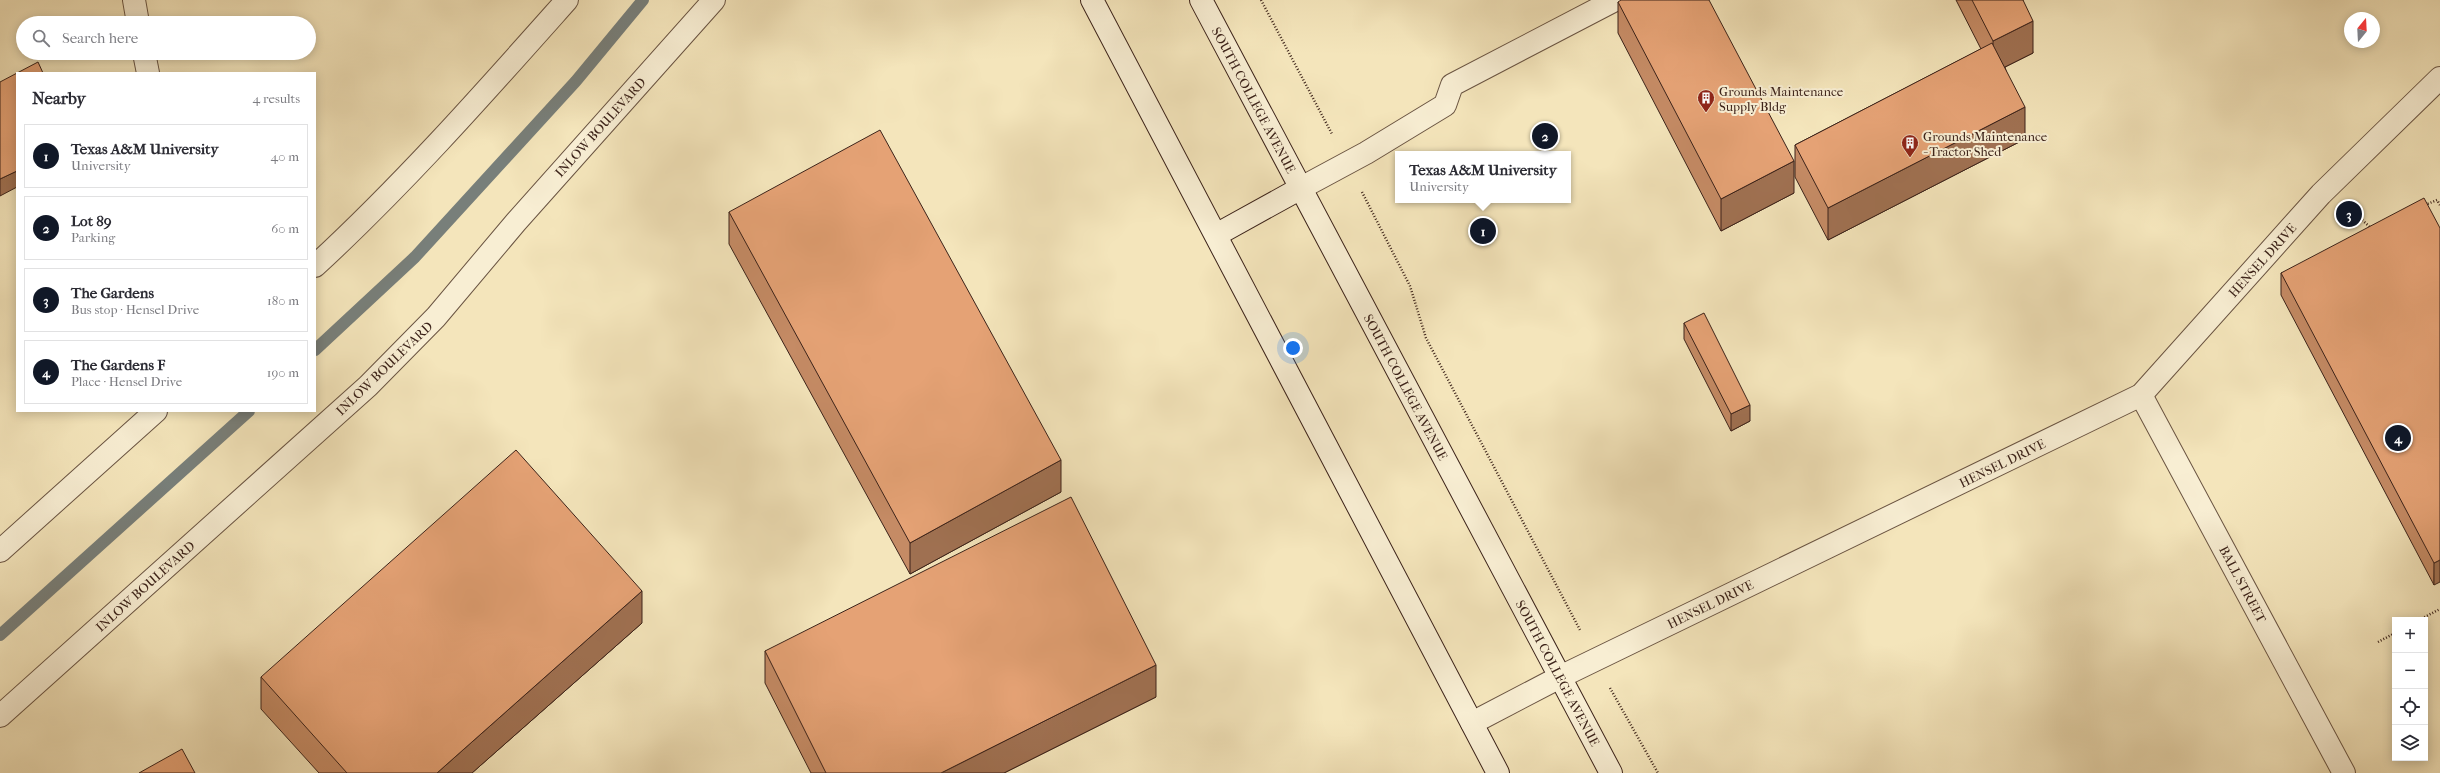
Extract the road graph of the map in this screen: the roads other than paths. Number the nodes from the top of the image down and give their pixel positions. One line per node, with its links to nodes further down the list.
1 (134, 0): 7 (street)
2 (567, 0): 13 (street)
3 (714, 0): 18 (street, INLOW BOULEVARD)
4 (1092, 0): 12 (street)
5 (1201, 0): 11 (street, SOUTH COLLEGE AVENUE)
6 (1615, 0): 11 (street)
7 (137, 16)
8 (145, 60): 9 (street)
9 (148, 72)
10 (2440, 78): 14 (street, HENSEL DRIVE)
11 (1301, 188): 12 (street); 17 (street, SOUTH COLLEGE AVENUE)
12 (1216, 235): 19 (street)
13 (316, 265)
14 (2141, 395): 17 (street, HENSEL DRIVE); 22 (street, BALL STREET)
15 (155, 412): 16 (street)
16 (0, 551)
17 (1560, 677): 19 (street, HENSEL DRIVE); 21 (street, SOUTH COLLEGE AVENUE)
18 (0, 716)
19 (1472, 723): 20 (street)
20 (1498, 773)
21 (1612, 773)
22 (2344, 773)

